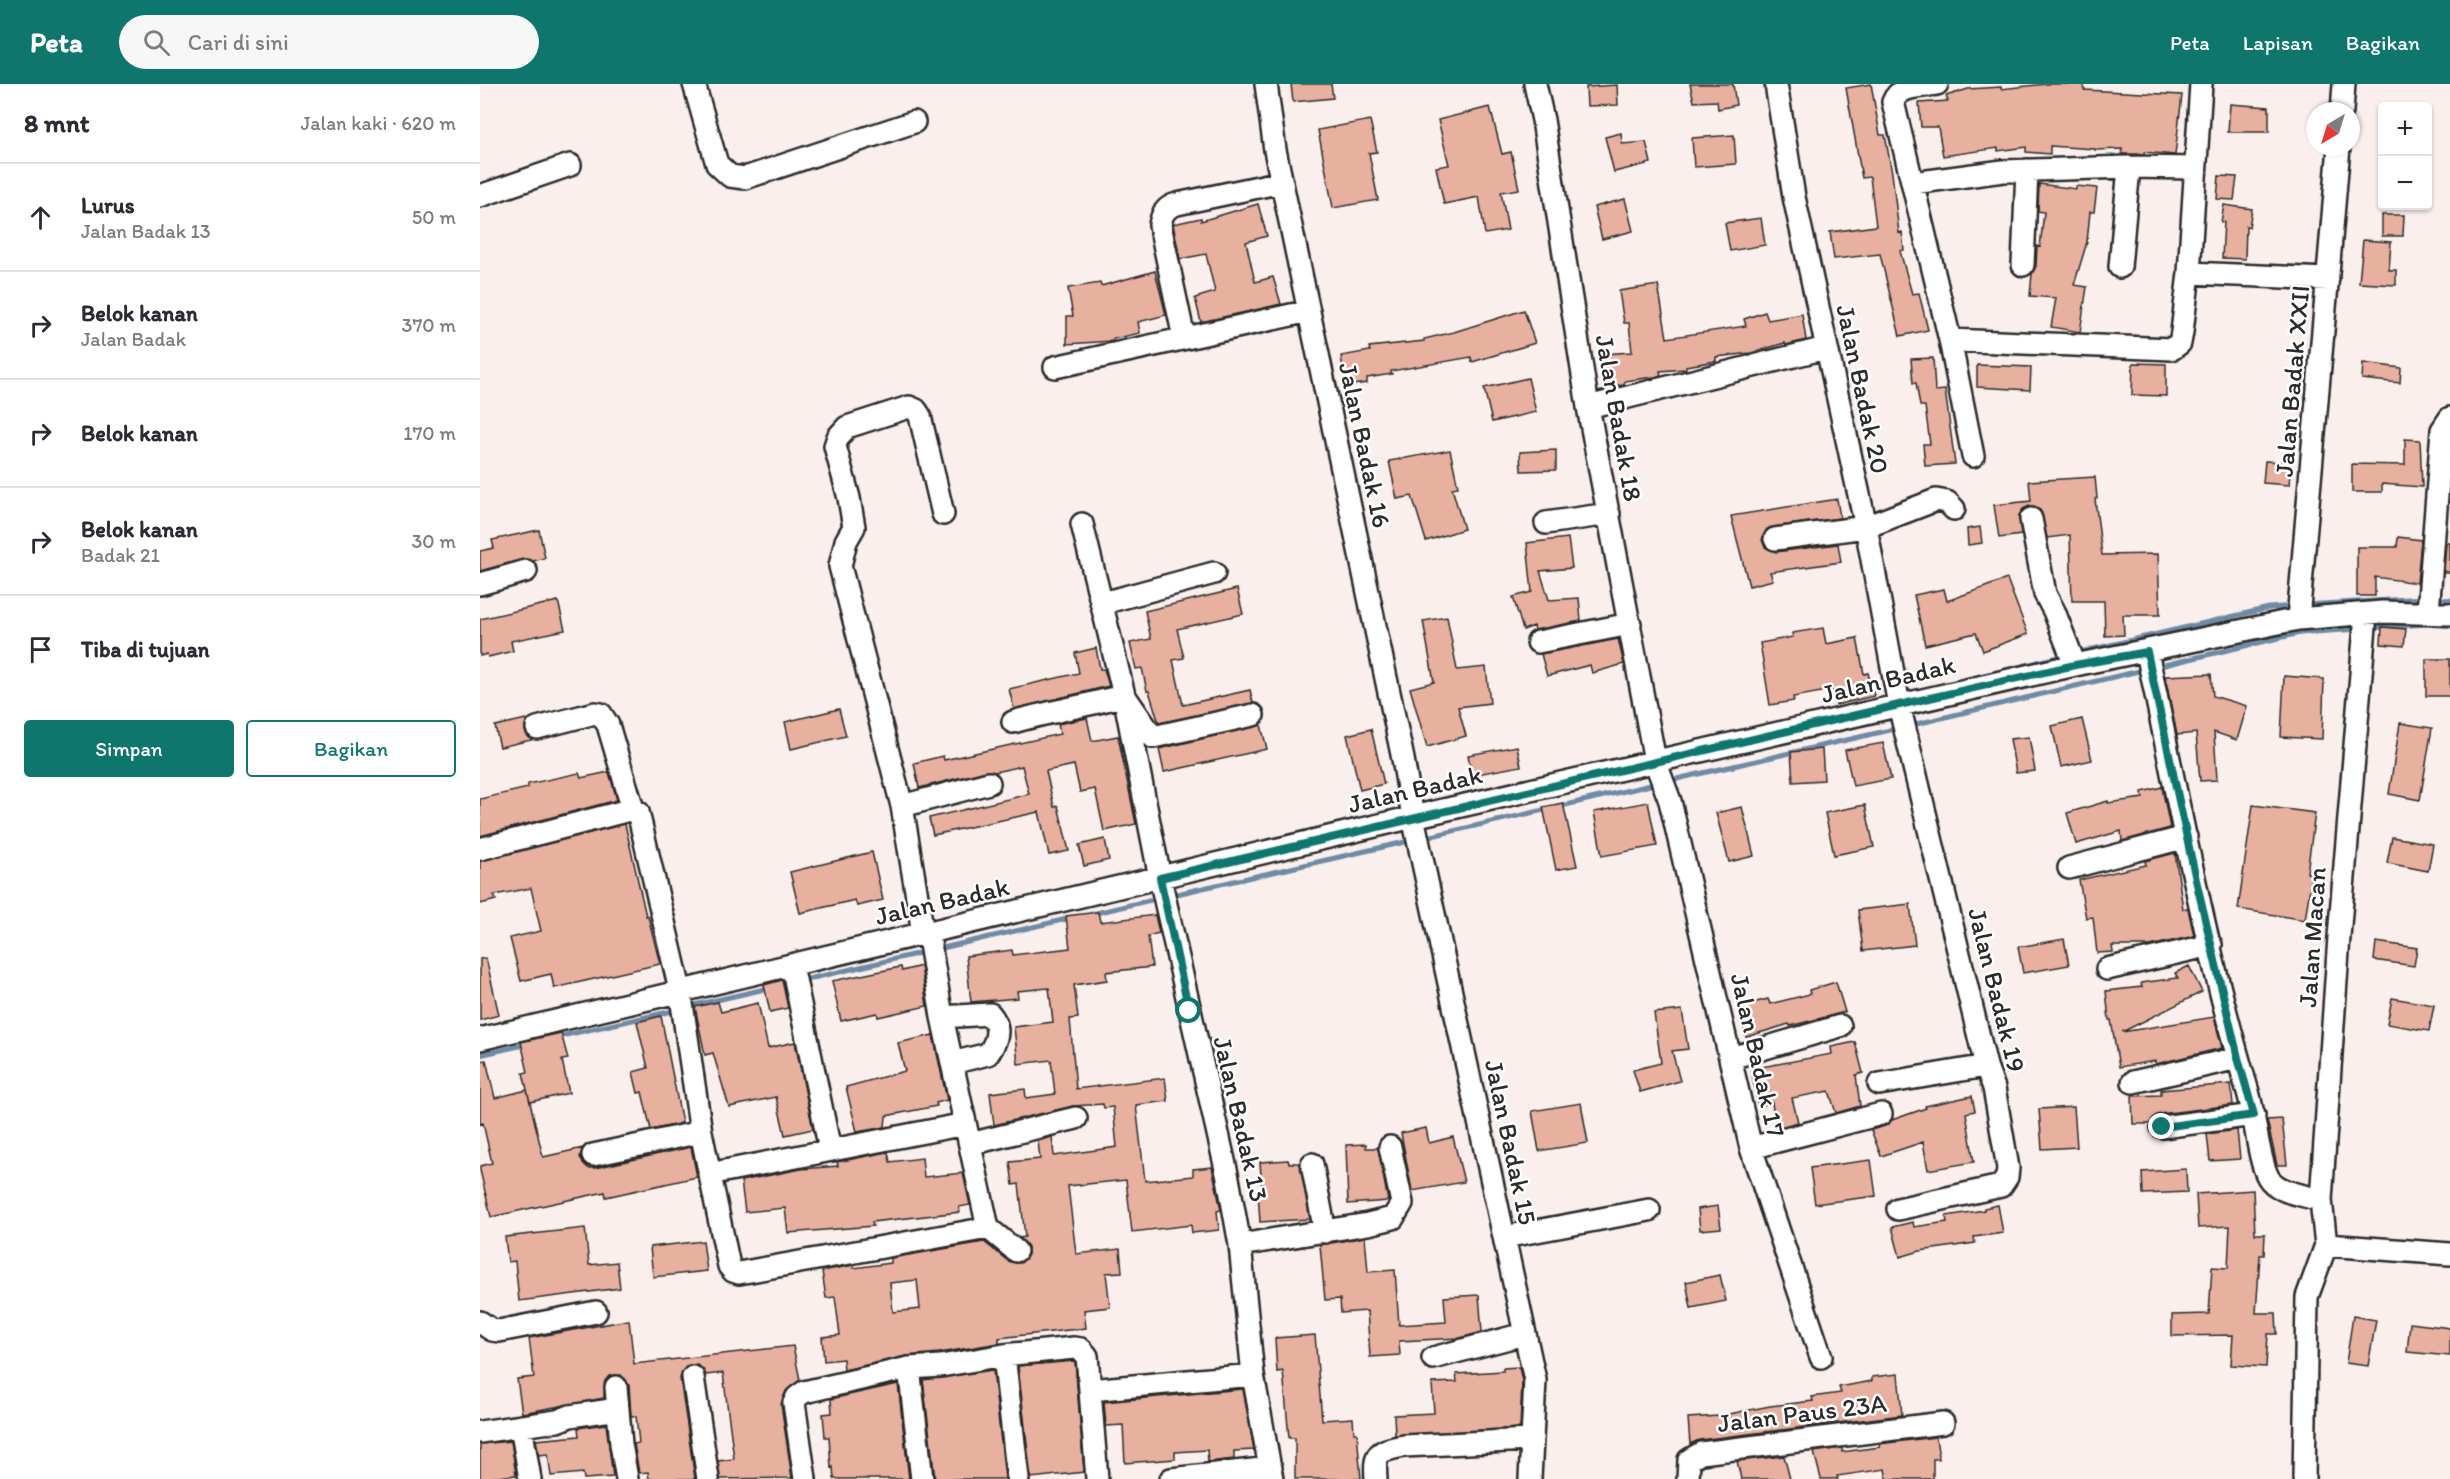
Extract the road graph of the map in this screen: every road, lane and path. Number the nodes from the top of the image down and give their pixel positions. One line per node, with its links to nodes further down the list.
1 (694, 84): 9 (street)
2 (1266, 84): 15 (street, Jalan Badak 16)
3 (1535, 84): 27 (street, Jalan Badak 18)
4 (1776, 84): 25 (street, Jalan Badak 20)
5 (1937, 84): 16 (street)
6 (2201, 84): 13 (street)
7 (2344, 84): 8 (street)
8 (2343, 102)
9 (914, 122)
10 (2338, 156): 21 (street, Jalan Badak XXII)
11 (570, 165): 17 (street)
12 (2129, 167): 13 (street); 14 (street); 19 (street)
13 (2195, 168): 20 (street)
14 (2027, 170): 16 (street); 18 (street)
15 (1282, 182): 22 (street, Jalan Badak 16); 23 (street)
16 (1912, 183): 24 (street)
17 (480, 196)
18 (2023, 265)
19 (2120, 267)
20 (2189, 273): 21 (street); 24 (street)
21 (2328, 279): 45 (street, Jalan Badak XXII)
22 (1309, 311): 23 (street); 59 (street, Jalan Badak 16)
23 (1184, 339): 26 (street)
24 (1950, 340): 29 (street)
25 (1826, 348): 27 (street); 36 (street, Jalan Badak 20)
26 (1055, 367)
27 (1588, 407): 32 (street, Jalan Badak 18)
28 (2450, 418): 42 (street)
29 (1973, 456)
30 (1954, 509): 36 (street)
31 (943, 514): 57 (street)
32 (1609, 514): 34 (street); 46 (street, Jalan Badak 18)
33 (2031, 519): 49 (street)
34 (1546, 523)
35 (1082, 524): 41 (street, Jalan Badak 13)
36 (1866, 527): 37 (street); 51 (street, Jalan Badak 20)
37 (1775, 539)
38 (526, 571): 40 (street)
39 (1214, 573): 41 (street)
40 (480, 584)
41 (1103, 603): 50 (street, Jalan Badak 13)
42 (2428, 612): 43 (street, Jalan Badak); 44 (street, Jalan Badak)
43 (2366, 614): 45 (street, Jalan Badak); 90 (street, Jalan Macan)
44 (2450, 614)
45 (2298, 619): 48 (street, Jalan Badak)
46 (1630, 624): 47 (street); 55 (street, Jalan Badak 18)
47 (1538, 642)
48 (2147, 652): 49 (street, Jalan Badak); 60 (street)
49 (2075, 665): 51 (street, Jalan Badak)
50 (1124, 695): 52 (street); 53 (street); 63 (street, Jalan Badak 13)
51 (1899, 705): 55 (street, Jalan Badak); 75 (street, Jalan Badak 19)
52 (1253, 715)
53 (1013, 722)
54 (537, 728): 58 (street)
55 (1656, 761): 59 (street, Jalan Badak); 72 (street, Jalan Badak 17)
56 (989, 783): 57 (street)
57 (903, 806): 64 (street)
58 (633, 808): 61 (street); 68 (street)
59 (1413, 817): 63 (street, Jalan Badak); 95 (street, Jalan Badak 15)
60 (2186, 837): 62 (street); 65 (street)
61 (480, 849)
62 (2069, 868)
63 (1160, 878): 64 (street, Jalan Badak); 96 (street, Jalan Badak 13)
64 (925, 932): 66 (street, Jalan Badak); 69 (street)
65 (2211, 945): 67 (street); 73 (street)
66 (792, 965): 68 (street, Jalan Badak); 86 (street)
67 (2107, 969)
68 (680, 990): 71 (street, Jalan Badak); 82 (street)
69 (942, 1017): 74 (street); 74 (street)
70 (1840, 1026): 72 (street)
71 (480, 1039)
72 (1731, 1058): 85 (street, Jalan Badak 17)
73 (2238, 1058): 76 (street); 79 (street)
74 (952, 1063): 83 (street)
75 (1986, 1066): 77 (street); 91 (street, Jalan Badak 19)
76 (2133, 1082)
77 (1879, 1084)
78 (1881, 1114): 85 (street)
79 (2254, 1115): 81 (street); 90 (street)
80 (1076, 1118): 83 (street)
81 (2162, 1127)
82 (700, 1132): 87 (street); 89 (street)
83 (968, 1134): 86 (street); 93 (street)
84 (1390, 1148): 94 (street)
85 (1751, 1148): 104 (street, Jalan Badak 17)
86 (830, 1150): 89 (street)
87 (593, 1155)
88 (1312, 1164): 94 (street)
89 (709, 1174): 93 (street)
90 (2320, 1200): 97 (street, Jalan Macan)
91 (1898, 1209)
92 (1649, 1210): 95 (street)
93 (988, 1228): 98 (street)
94 (1325, 1232): 96 (street)
95 (1504, 1238): 102 (street, Jalan Badak 15)
96 (1240, 1245): 108 (street, Jalan Badak 13)
97 (2335, 1246): 99 (street); 128 (street)
98 (1016, 1251)
99 (2450, 1254)
100 (596, 1312): 101 (street)
101 (480, 1322)
102 (1524, 1334): 105 (street); 115 (street, Jalan Badak 15)
103 (1004, 1355): 106 (street); 110 (street); 122 (street)
104 (1821, 1356)
105 (1433, 1358)
106 (909, 1368): 120 (street); 121 (street)
107 (693, 1377): 119 (street)
108 (1253, 1379): 110 (street); 116 (street, Jalan Badak 13)
109 (616, 1387): 111 (street)
110 (1090, 1390): 123 (street)
111 (618, 1409): 113 (street); 118 (street)
112 (1943, 1423): 127 (street, Jalan Paus 23A)
113 (521, 1426): 114 (street); 117 (street)
114 (480, 1432)
115 (1530, 1440): 125 (street); 126 (street, Jalan Badak 15)
116 (1271, 1473): 124 (street)
117 (530, 1479)
118 (627, 1479)
119 (708, 1479)
120 (805, 1479)
121 (922, 1479)
122 (1018, 1479)
123 (1097, 1479)
124 (1171, 1479)
125 (1376, 1479)
126 (1530, 1479)
127 (1688, 1479)
128 (2304, 1479)

